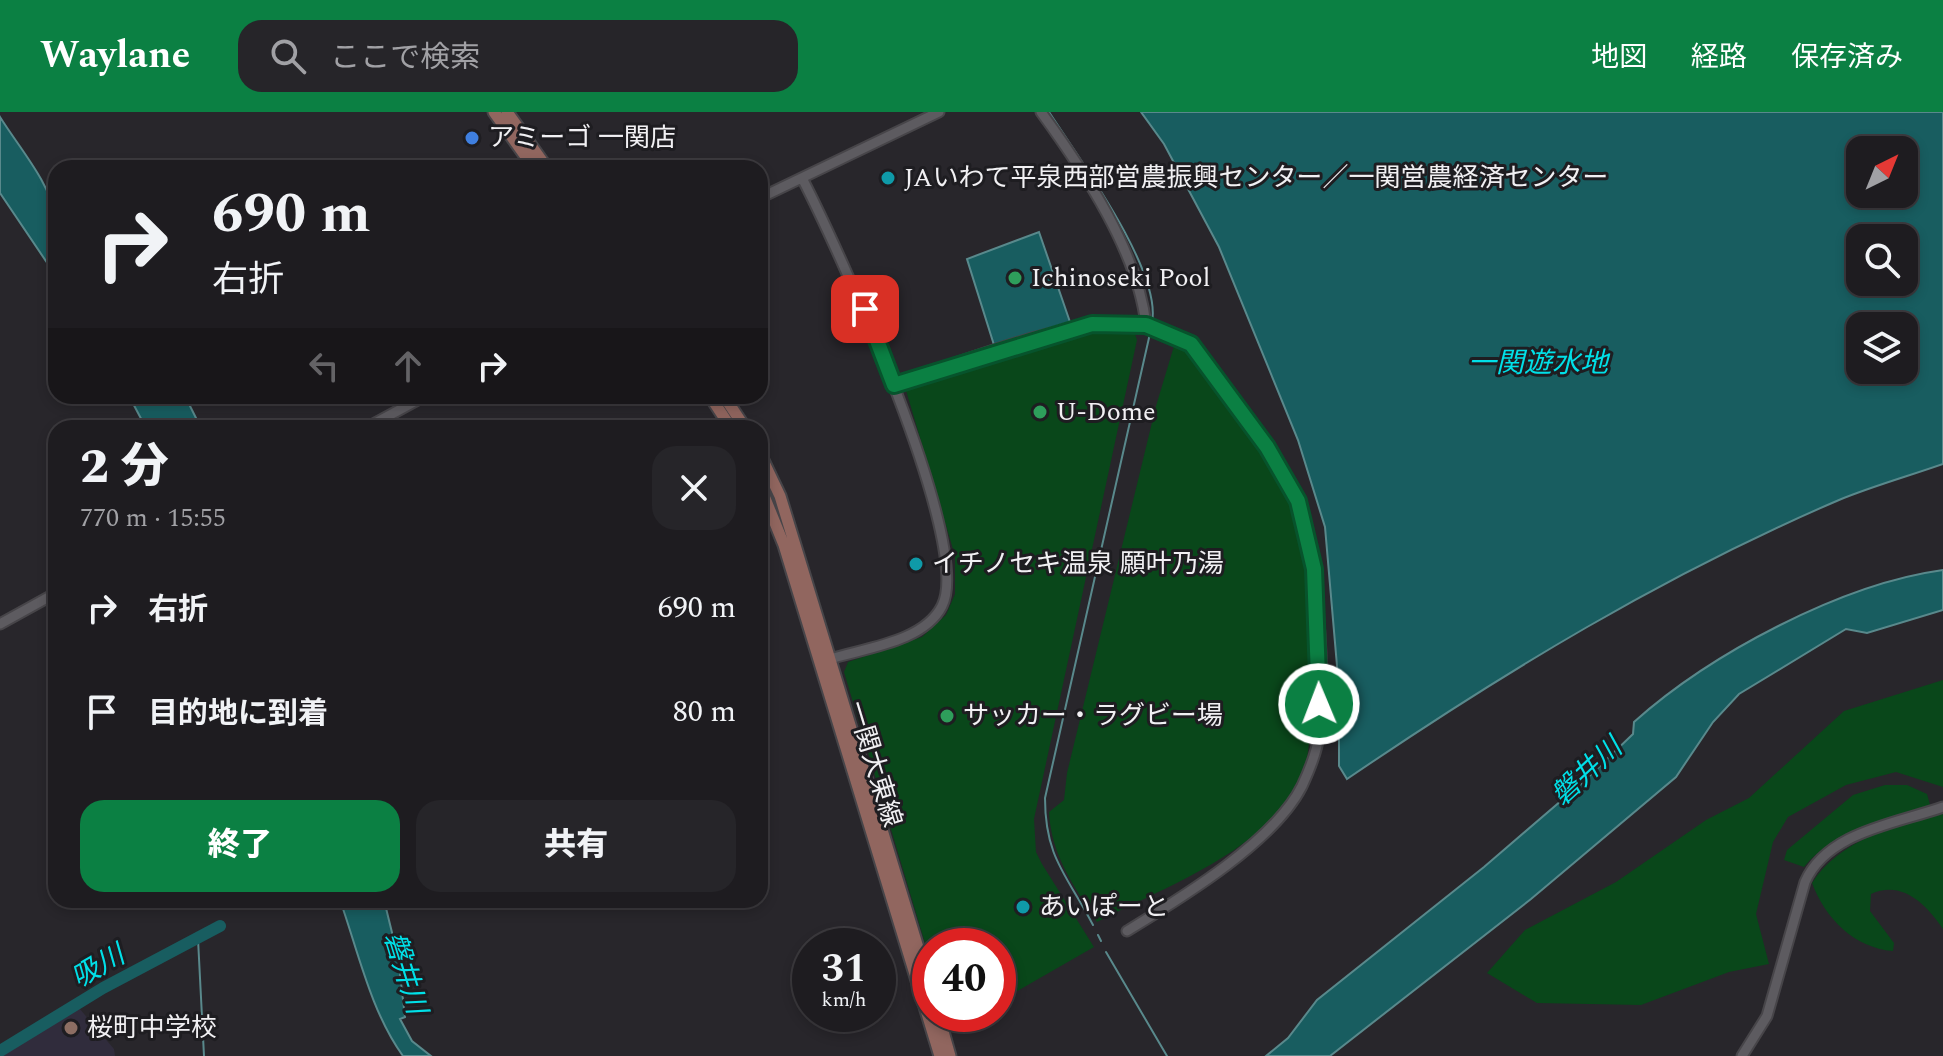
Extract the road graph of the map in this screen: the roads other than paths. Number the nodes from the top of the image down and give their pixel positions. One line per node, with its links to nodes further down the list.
1 (494, 112): 5 (main road)
2 (507, 112): 6 (main road)
3 (939, 112): 7 (street)
4 (1041, 112): 9 (street)
5 (528, 160)
6 (541, 160)
7 (802, 178): 8 (street); 10 (street)
8 (768, 194)
9 (1146, 325): 10 (street); 20 (street)
10 (894, 385): 17 (street)
11 (410, 404): 12 (street)
12 (381, 420)
13 (768, 471): 17 (main road, 一関大東線)
14 (768, 506): 22 (main road, 一関大東線)
15 (48, 597): 16 (street)
16 (0, 624)
17 (830, 659): 19 (main road, 一関大東線)
18 (1943, 807): 23 (street)
19 (912, 928)
20 (1127, 931)
21 (941, 1032): 22 (main road, 一関大東線)
22 (944, 1052)
23 (1742, 1056)

